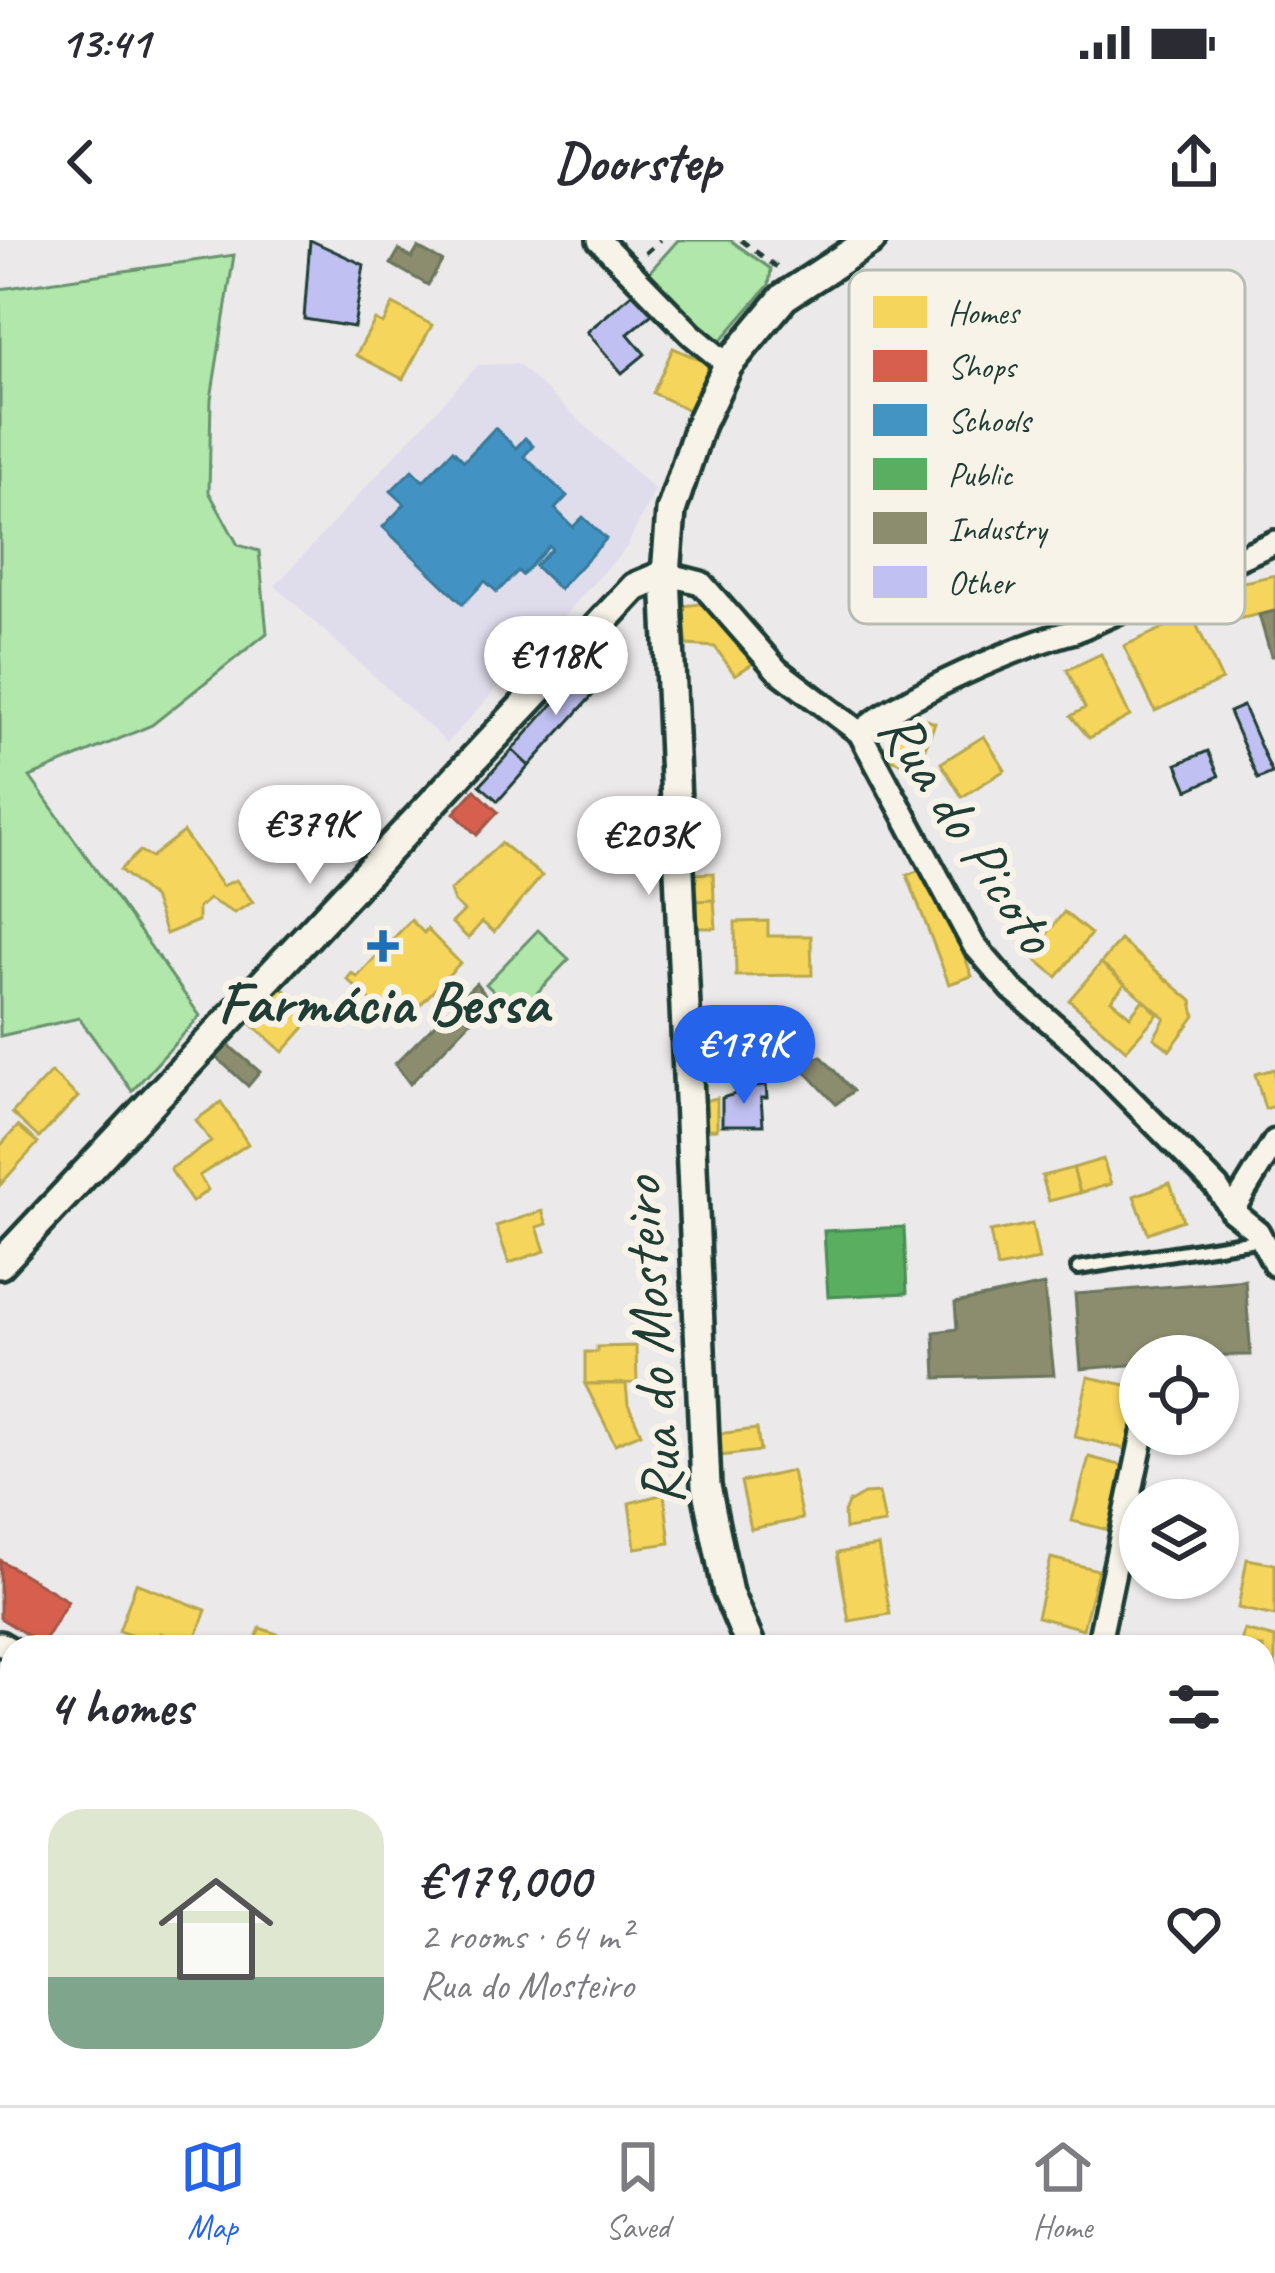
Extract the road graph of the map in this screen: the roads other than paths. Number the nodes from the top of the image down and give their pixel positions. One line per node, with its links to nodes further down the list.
1 (598, 240): 3 (street)
2 (871, 240): 3 (main road, Rua do Mosteiro)
3 (728, 365): 6 (main road, Rua do Mosteiro)
4 (1275, 542): 5 (street)
5 (1245, 556)
6 (666, 574): 8 (street, Rua do Picoto); 12 (main road); 16 (main road, Rua do Mosteiro)
7 (1093, 624): 8 (street)
8 (860, 733): 10 (street, Rua do Picoto)
9 (1275, 1141): 10 (street)
10 (1232, 1211): 11 (street, Rua do Picoto)
11 (1262, 1239): 13 (street, Rua do Picoto); 14 (lane)
12 (0, 1264)
13 (1275, 1265)
14 (1078, 1268)
15 (1139, 1455): 17 (street)
16 (746, 1635)
17 (1101, 1635)

